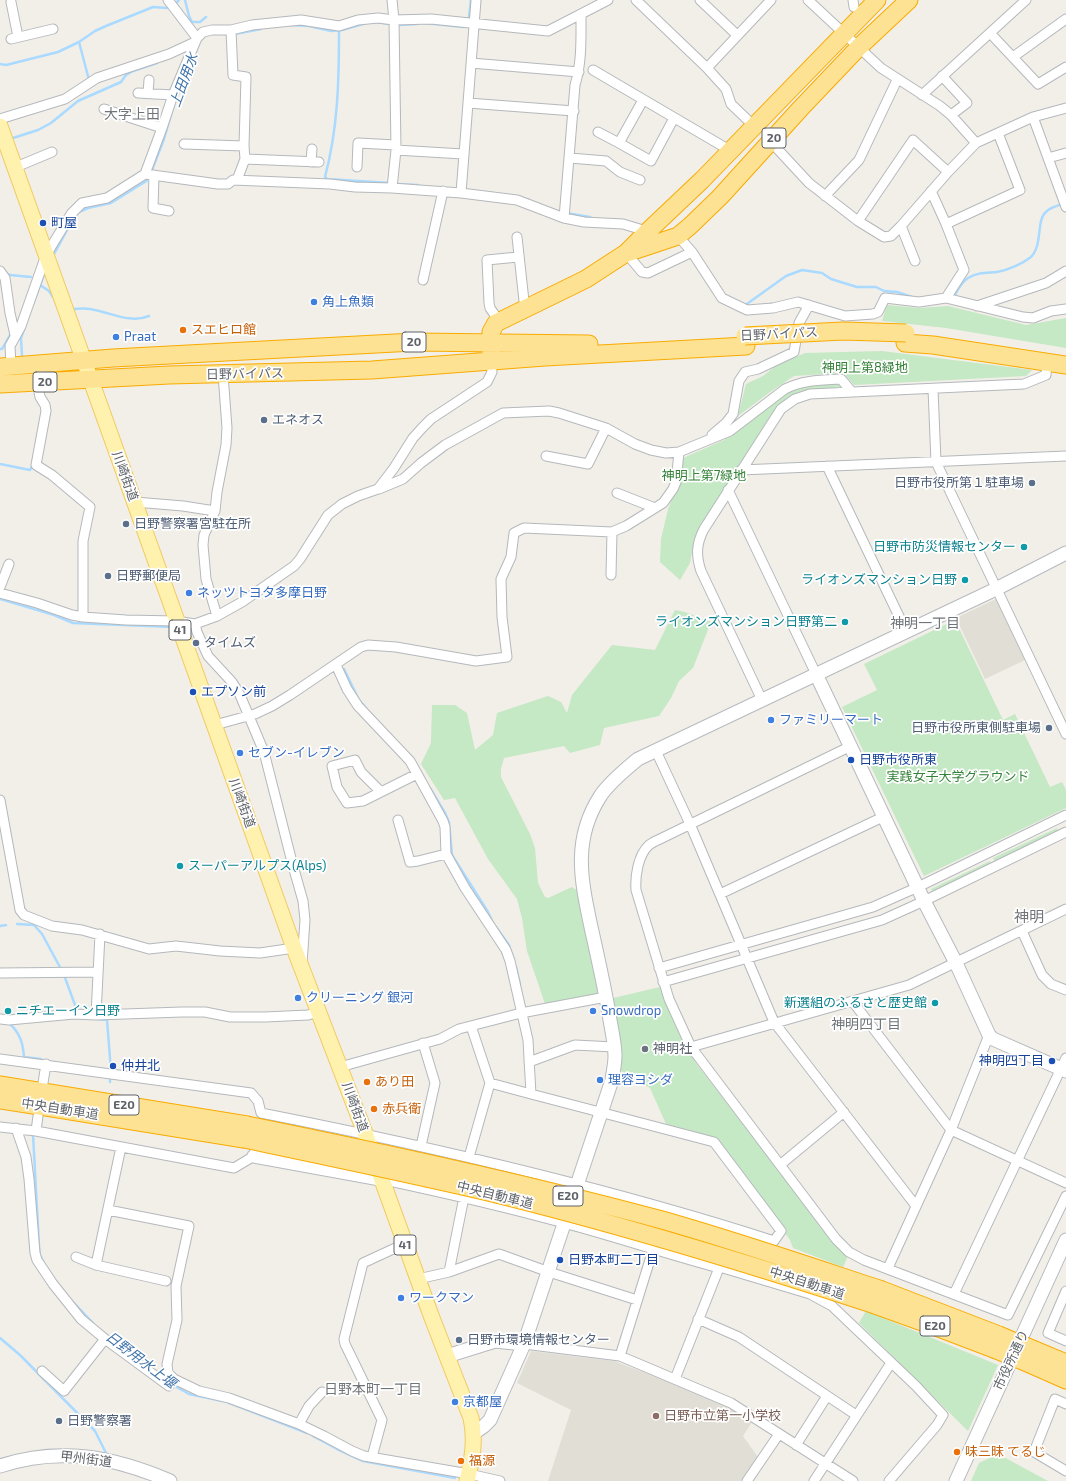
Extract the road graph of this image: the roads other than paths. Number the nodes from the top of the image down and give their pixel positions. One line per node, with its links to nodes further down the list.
1 (168, 0): 22 (street)
2 (392, 0): 15 (street)
3 (476, 0): 16 (street)
4 (608, 0): 13 (street)
5 (636, 0): 27 (street)
6 (700, 0): 21 (street)
7 (771, 0): 21 (street)
8 (808, 0): 19 (street)
9 (877, 0): 19 (highway, 20)
10 (909, 0): 23 (highway, 20)
11 (1026, 0): 20 (street)
12 (13, 1): 17 (street)
13 (581, 14): 16 (street); 29 (street)
14 (1066, 19): 24 (street)
15 (394, 20): 16 (street); 18 (street); 56 (street)
16 (474, 24): 25 (street)
17 (53, 29)
18 (231, 30): 22 (street); 55 (street)
19 (843, 33): 23 (street); 47 (highway, 20)
20 (990, 33): 24 (street); 30 (street)
21 (738, 36): 27 (street)
22 (196, 40): 35 (street); 45 (street)
23 (859, 47): 32 (street); 51 (highway, 20)
24 (1013, 57): 26 (street)
25 (471, 63): 29 (street); 38 (street)
26 (1066, 67)
27 (707, 68): 47 (street)
28 (593, 70): 37 (street)
29 (579, 72): 41 (street)
30 (942, 76): 36 (street); 42 (street)
31 (149, 80): 34 (street)
32 (897, 80): 36 (street); 75 (street)
33 (138, 93): 34 (street)
34 (148, 93): 35 (street)
35 (173, 95): 48 (street)
36 (922, 95): 42 (street)
37 (642, 100): 44 (street); 52 (street)
38 (468, 103): 41 (street); 61 (street)
39 (1066, 108): 43 (street)
40 (104, 109): 48 (street)
41 (574, 111): 62 (street)
42 (951, 115): 53 (street)
43 (1033, 117): 50 (street); 63 (street)
44 (674, 118): 52 (street); 58 (street)
45 (0, 119)
46 (0, 126): 65 (main road, 川崎街道 / 41)
47 (754, 126): 58 (highway, 20)
48 (162, 128): 68 (street)
49 (598, 132): 52 (street)
50 (998, 133): 53 (street); 80 (street)
51 (771, 142): 75 (street); 83 (highway, 20)
52 (619, 143)
53 (976, 143): 67 (street)
54 (184, 144): 55 (street)
55 (244, 146): 64 (street)
56 (396, 147): 61 (street); 66 (street); 71 (street)
57 (312, 150): 64 (street)
58 (731, 151): 82 (highway, 20)
59 (52, 152): 65 (street)
60 (1066, 153): 63 (street)
61 (463, 154): 74 (street)
62 (570, 158): 70 (street); 78 (street)
63 (1048, 158): 76 (street)
64 (245, 159): 69 (street)
65 (16, 167): 87 (main road, 川崎街道 / 41)
66 (357, 167)
67 (948, 172): 73 (street); 79 (street)
68 (149, 175): 69 (street); 77 (street); 87 (street)
69 (237, 180): 71 (street)
70 (640, 180)
71 (392, 188): 72 (street)
72 (443, 191): 74 (street); 92 (street)
73 (931, 191): 80 (street); 81 (street)
74 (460, 193): 78 (street)
75 (825, 196): 79 (street)
76 (1066, 207)
77 (169, 211)
78 (564, 218): 82 (street)
79 (858, 221): 81 (street)
80 (946, 224): 93 (street)
81 (901, 226): 89 (street)
82 (645, 234): 86 (highway, 20)
83 (678, 236): 85 (street); 86 (highway, 20)
84 (517, 237): 88 (street)
85 (692, 252): 86 (street); 94 (street)
86 (626, 253): 97 (highway, 20)
87 (46, 255): 99 (street); 104 (main road, 川崎街道 / 41)
88 (518, 257): 97 (street); 98 (street)
89 (915, 261)
90 (0, 271): 99 (street)
91 (1066, 271): 95 (street)
92 (423, 280)
93 (946, 298): 94 (street); 95 (street)
94 (809, 305): 116 (street)
95 (977, 306): 96 (street)
96 (1066, 309)
97 (524, 310): 98 (highway, 20)
98 (499, 321): 102 (highway)
99 (15, 335): 108 (street)
100 (906, 338): 101 (highway, 日野バイパス / 20); 103 (highway, 日野バイパス / 20); 106 (highway, 日野バイパス / 20)
101 (745, 341): 102 (highway, 日野バイパス / 20); 105 (highway, 日野バイパス / 20)
102 (490, 343): 104 (highway, 日野バイパス / 20); 105 (highway)
103 (1066, 354)
104 (84, 360): 108 (highway, 日野バイパス / 20); 110 (main road, 川崎街道 / 41)
105 (491, 362): 109 (highway, 日野バイパス / 20); 123 (street)
106 (1047, 362): 107 (highway, 日野バイパス / 20); 113 (street)
107 (1066, 365)
108 (6, 366)
109 (223, 374): 110 (highway, 日野バイパス / 20); 128 (street)
110 (91, 379): 111 (highway, 日野バイパス / 20); 126 (main road, 川崎街道 / 41)
111 (37, 382): 112 (highway, 日野バイパス / 20); 137 (street)
112 (0, 384)
113 (933, 389): 114 (street); 120 (street)
114 (851, 391): 116 (street); 122 (street)
115 (606, 428): 117 (street); 118 (street); 123 (street)
116 (706, 441): 117 (street)
117 (679, 452): 127 (street)
118 (546, 456)
119 (1066, 456): 120 (street)
120 (936, 462): 121 (street); 134 (street)
121 (827, 466): 122 (street); 140 (street)
122 (741, 470): 124 (street)
123 (378, 489): 136 (street)
124 (728, 490): 142 (street); 143 (street)
125 (617, 494): 127 (street)
126 (135, 502): 128 (street); 138 (main road, 川崎街道 / 41)
127 (655, 508): 129 (street)
128 (215, 511): 136 (street)
129 (612, 532): 132 (street); 141 (street)
130 (1066, 553): 134 (street)
131 (9, 564): 133 (street)
132 (611, 575)
133 (0, 588)
134 (996, 589): 140 (street); 146 (street)
135 (0, 593): 137 (street)
136 (217, 616): 139 (street)
137 (83, 618): 138 (street)
138 (176, 621): 139 (street); 145 (main road, 川崎街道 / 41)
139 (195, 624): 144 (street)
140 (906, 631): 142 (street)
141 (336, 665): 144 (street); 149 (street)
142 (816, 674): 143 (street); 147 (street)
143 (762, 700): 148 (street)
144 (248, 716): 145 (street); 168 (street)
145 (215, 725): 165 (main road, 川崎街道 / 41)
146 (1066, 734)
147 (852, 746): 153 (street); 155 (street)
148 (656, 751): 155 (street); 174 (street)
149 (418, 774): 150 (street); 157 (street)
150 (380, 792): 150 (street)
151 (0, 800): 163 (street)
152 (1066, 815): 158 (street)
153 (885, 816): 158 (street); 159 (street)
154 (398, 820): 157 (street)
155 (690, 824): 159 (street); 169 (street)
156 (1066, 832): 160 (street)
157 (446, 854): 177 (street)
158 (918, 887): 160 (street); 164 (street)
159 (720, 894): 164 (street)
160 (924, 901): 166 (street); 167 (street)
161 (1066, 909): 162 (street)
162 (1022, 931): 167 (street); 173 (street)
163 (100, 934): 165 (street); 170 (street)
164 (742, 945): 166 (street); 169 (street)
165 (294, 948): 168 (main road, 川崎街道 / 41)
166 (747, 959): 172 (street); 180 (street)
167 (956, 963): 175 (street); 182 (street)
168 (302, 966): 176 (main road, 川崎街道 / 41)
169 (659, 968): 172 (street)
170 (98, 972): 171 (street); 178 (street)
171 (0, 973)
172 (663, 982): 185 (street)
173 (1066, 990)
174 (606, 997): 177 (street); 184 (street)
175 (853, 1002): 180 (street); 202 (street)
176 (318, 1012): 178 (street); 190 (main road, 川崎街道 / 41)
177 (521, 1013): 181 (street); 187 (street)
178 (96, 1015): 179 (street)
179 (4, 1019)
180 (774, 1022): 185 (street); 196 (street)
181 (471, 1026): 183 (street); 192 (street)
182 (990, 1035): 189 (street); 202 (street)
183 (423, 1043): 190 (street); 206 (street)
184 (614, 1047): 187 (street); 198 (street)
185 (691, 1047): 211 (street)
186 (0, 1059): 188 (street)
187 (529, 1062): 194 (street)
188 (46, 1064): 191 (street); 197 (street)
189 (1064, 1066): 210 (street)
190 (340, 1067): 205 (main road, 川崎街道 / 41)
191 (43, 1083)
192 (490, 1083): 194 (street); 209 (street)
193 (0, 1086): 204 (highway, 中央自動車道 / E20)
194 (531, 1094): 198 (street)
195 (0, 1100): 204 (highway, 中央自動車道 / E20)
196 (844, 1112): 211 (street); 217 (street)
197 (261, 1113): 205 (street); 208 (street)
198 (602, 1113): 213 (street); 220 (street)
199 (38, 1116): 203 (street)
200 (0, 1127): 201 (street)
201 (16, 1128): 203 (street); 236 (street)
202 (952, 1130): 210 (street); 217 (street)
203 (36, 1131): 207 (street)
204 (246, 1132): 241 (highway, 中央自動車道 / E20, bridge)
205 (364, 1133): 206 (street); 212 (main road, 川崎街道 / 41)
206 (421, 1146): 209 (street)
207 (121, 1147): 208 (street); 218 (street)
208 (254, 1156): 212 (street)
209 (469, 1157): 213 (street)
210 (1017, 1161): 214 (street); 233 (street)
211 (780, 1165): 227 (street)
212 (380, 1179): 216 (street); 222 (main road, 川崎街道 / 41)
213 (577, 1183): 219 (street); 220 (street)
214 (1066, 1183)
215 (1066, 1196): 233 (street)
216 (464, 1198): 219 (street); 228 (street)
217 (916, 1206): 227 (street)
218 (108, 1210): 225 (street); 247 (street)
219 (564, 1223): 223 (street); 229 (street)
220 (731, 1227): 226 (street)
221 (1066, 1240): 267 (street, 市役所通り)
222 (404, 1244): 230 (main road, 川崎街道 / 41); 256 (street)
223 (652, 1250): 226 (street); 234 (street)
224 (76, 1257): 225 (street)
225 (96, 1265): 231 (street)
226 (721, 1268): 235 (street); 242 (street)
227 (888, 1268): 233 (street)
228 (449, 1272): 229 (street); 230 (street)
229 (549, 1272): 234 (street); 238 (street)
230 (418, 1279): 239 (main road, 川崎街道 / 41)
231 (166, 1281)
232 (1066, 1291): 237 (street)
233 (954, 1294)
234 (637, 1300): 240 (street)
235 (698, 1319): 245 (street); 249 (street)
236 (105, 1339): 244 (street); 247 (street)
237 (1066, 1341)
238 (524, 1344): 239 (street); 240 (street); 253 (street)
239 (447, 1356): 253 (main road, 川崎街道 / 41)
240 (620, 1356): 245 (street)
241 (1033, 1358): 243 (highway, 中央自動車道 / E20); 246 (highway, 中央自動車道 / E20)
242 (891, 1363): 251 (street); 266 (street)
243 (1066, 1364)
244 (42, 1372)
245 (675, 1379): 254 (street)
246 (1066, 1380)
247 (172, 1382): 252 (street)
248 (322, 1392): 252 (street)
249 (827, 1396): 251 (street); 255 (street)
250 (1066, 1404): 259 (street)
251 (856, 1416): 257 (street)
252 (299, 1424): 256 (street)
253 (474, 1433): 260 (main road, 川崎街道 / 41)
254 (779, 1434): 255 (street); 263 (street)
255 (796, 1445): 257 (street)
256 (372, 1456): 260 (street)
257 (826, 1463): 264 (street); 265 (street)
258 (0, 1466): 261 (street, 甲州街道)
259 (1066, 1472)
260 (468, 1477): 262 (street)
261 (170, 1481)
262 (500, 1481)
263 (747, 1481)
264 (814, 1481)
265 (853, 1481)
266 (889, 1481)
267 (956, 1481)

